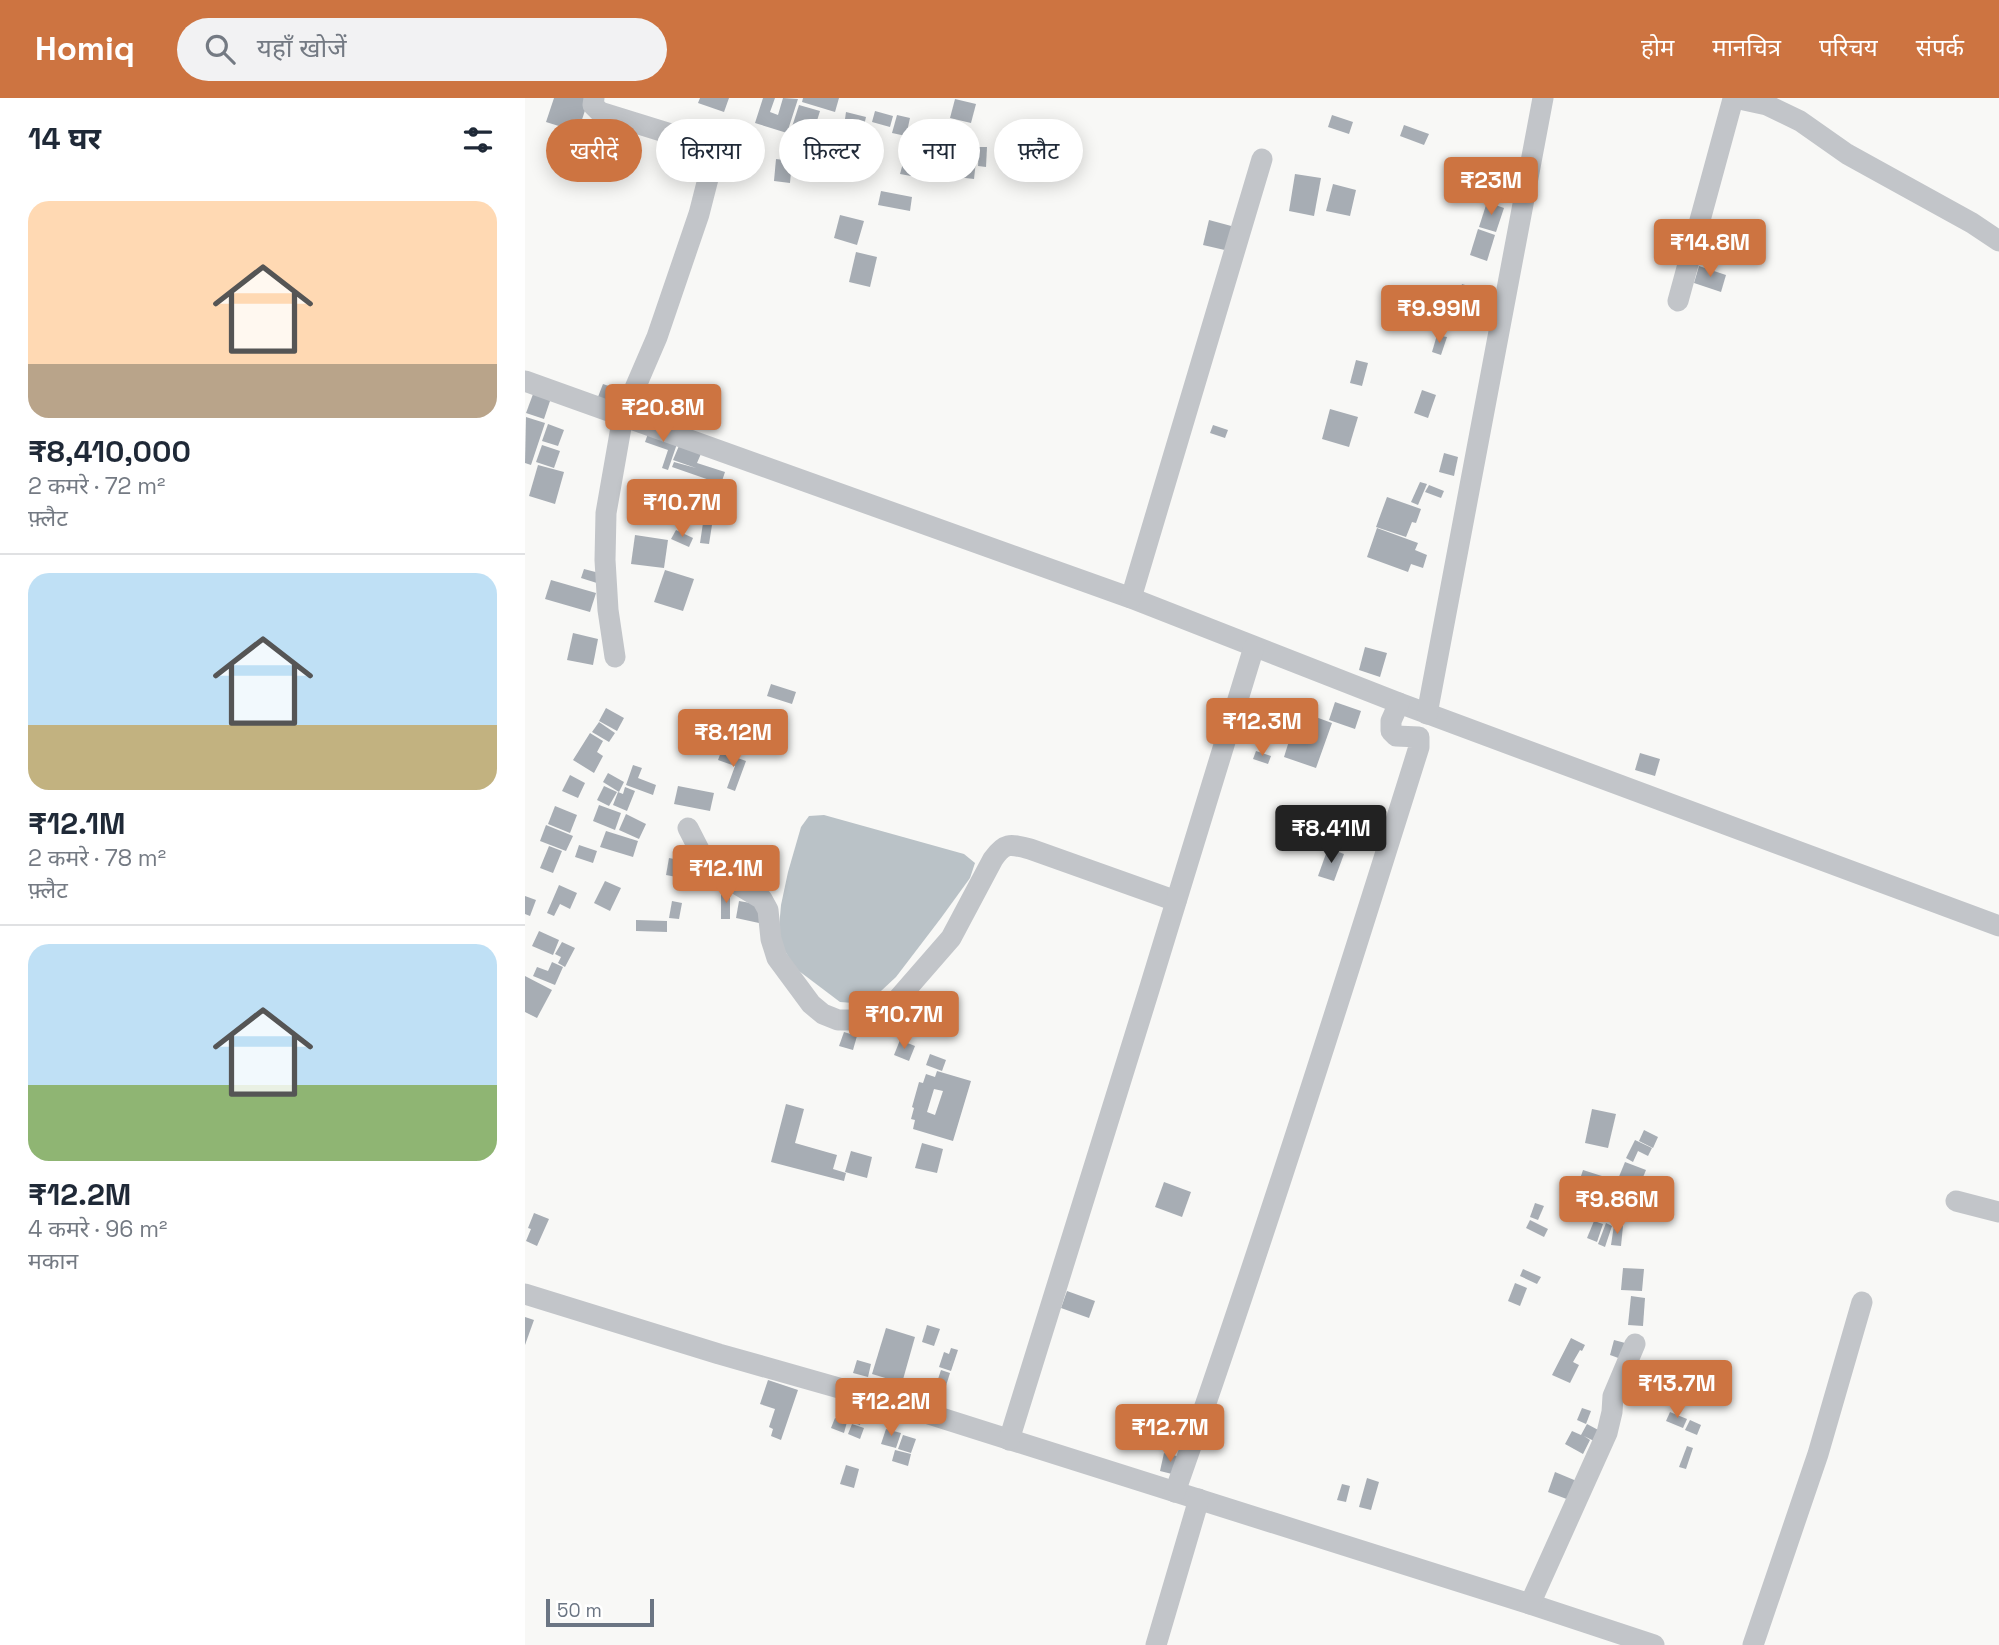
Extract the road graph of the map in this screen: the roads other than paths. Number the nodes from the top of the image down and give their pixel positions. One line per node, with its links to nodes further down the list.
1 (594, 98): 8 (street)
2 (1543, 98): 13 (street)
3 (1735, 99): 5 (street); 6 (street)
4 (1262, 159): 9 (street)
5 (1999, 241)
6 (1678, 301)
7 (525, 381): 8 (street)
8 (624, 416): 9 (street); 11 (street)
9 (1131, 598): 10 (street)
10 (1254, 647): 12 (street); 15 (street)
11 (615, 657)
12 (1399, 703): 13 (street); 23 (street)
13 (1427, 713): 16 (street)
14 (688, 828): 15 (street)
15 (1176, 901): 22 (street)
16 (1999, 926)
17 (1956, 1201): 18 (street)
18 (1999, 1212)
19 (525, 1294): 22 (street)
20 (1862, 1302): 29 (street)
21 (1635, 1345): 25 (street)
22 (1009, 1440): 23 (street)
23 (1175, 1492): 24 (street)
24 (1199, 1499): 25 (street); 27 (street)
25 (1529, 1604): 26 (street)
26 (1596, 1636): 28 (street)
27 (1156, 1645)
28 (1654, 1645)
29 (1753, 1645)

